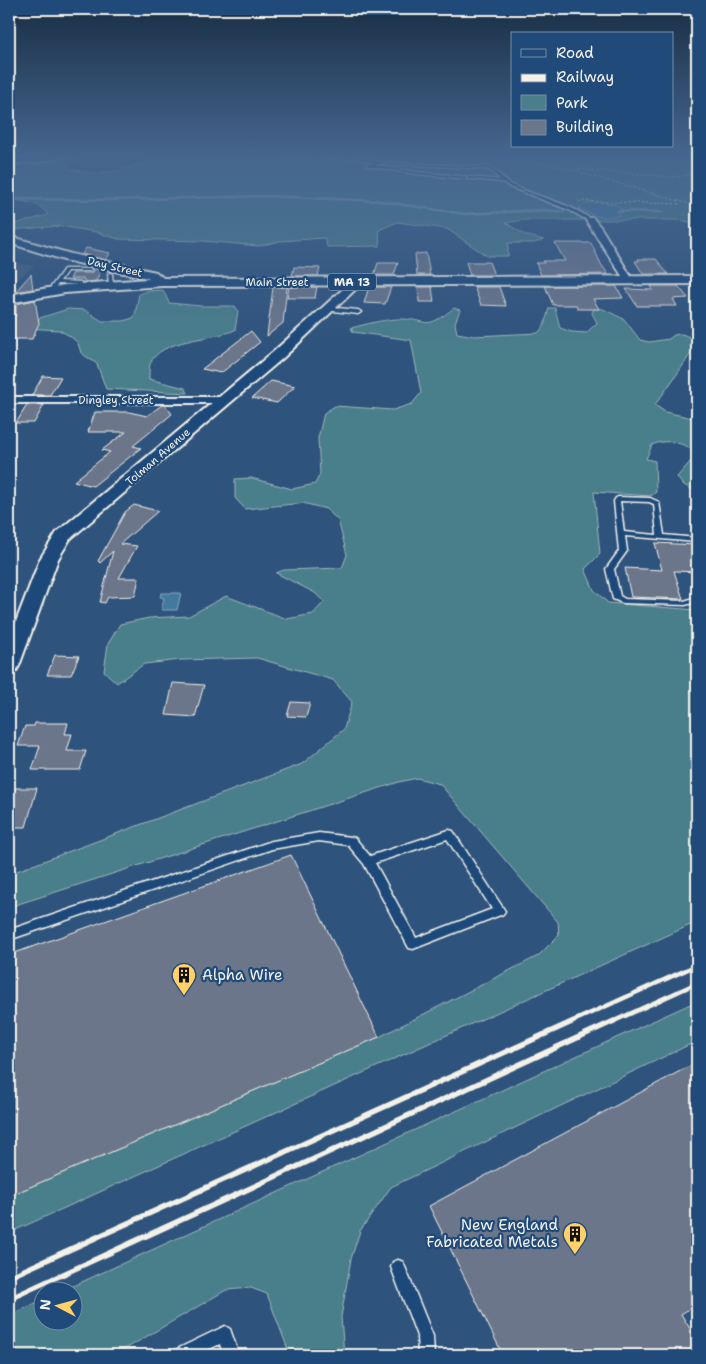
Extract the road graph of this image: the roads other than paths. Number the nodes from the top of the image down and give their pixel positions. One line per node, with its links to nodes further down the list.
1 (590, 220): 4 (street)
2 (9, 239): 6 (main road, Day Street)
3 (90, 270): 8 (lane)
4 (629, 280): 5 (main road, Main Street / MA 13); 7 (main road, Main Street / MA 13)
5 (697, 280)
6 (162, 282): 7 (main road, Main Street / MA 13); 8 (main road, Main Street / MA 13)
7 (357, 282): 10 (street, Tolman Avenue)
8 (53, 287): 9 (main road, Main Street / MA 13)
9 (9, 299)
10 (327, 309): 11 (lane); 13 (street, Tolman Avenue)
11 (358, 312)
12 (9, 400): 13 (street, Dingley Street)
13 (224, 400): 18 (street, Tolman Avenue)
14 (621, 534): 15 (lane); 15 (lane); 17 (lane)
15 (661, 537): 16 (lane)
16 (697, 540)
17 (697, 599)
18 (9, 666)
19 (368, 861): 19 (lane); 20 (lane)
20 (9, 935)
21 (398, 1267): 24 (lane)
22 (180, 1355): 23 (lane)
23 (231, 1355)
24 (426, 1355)

